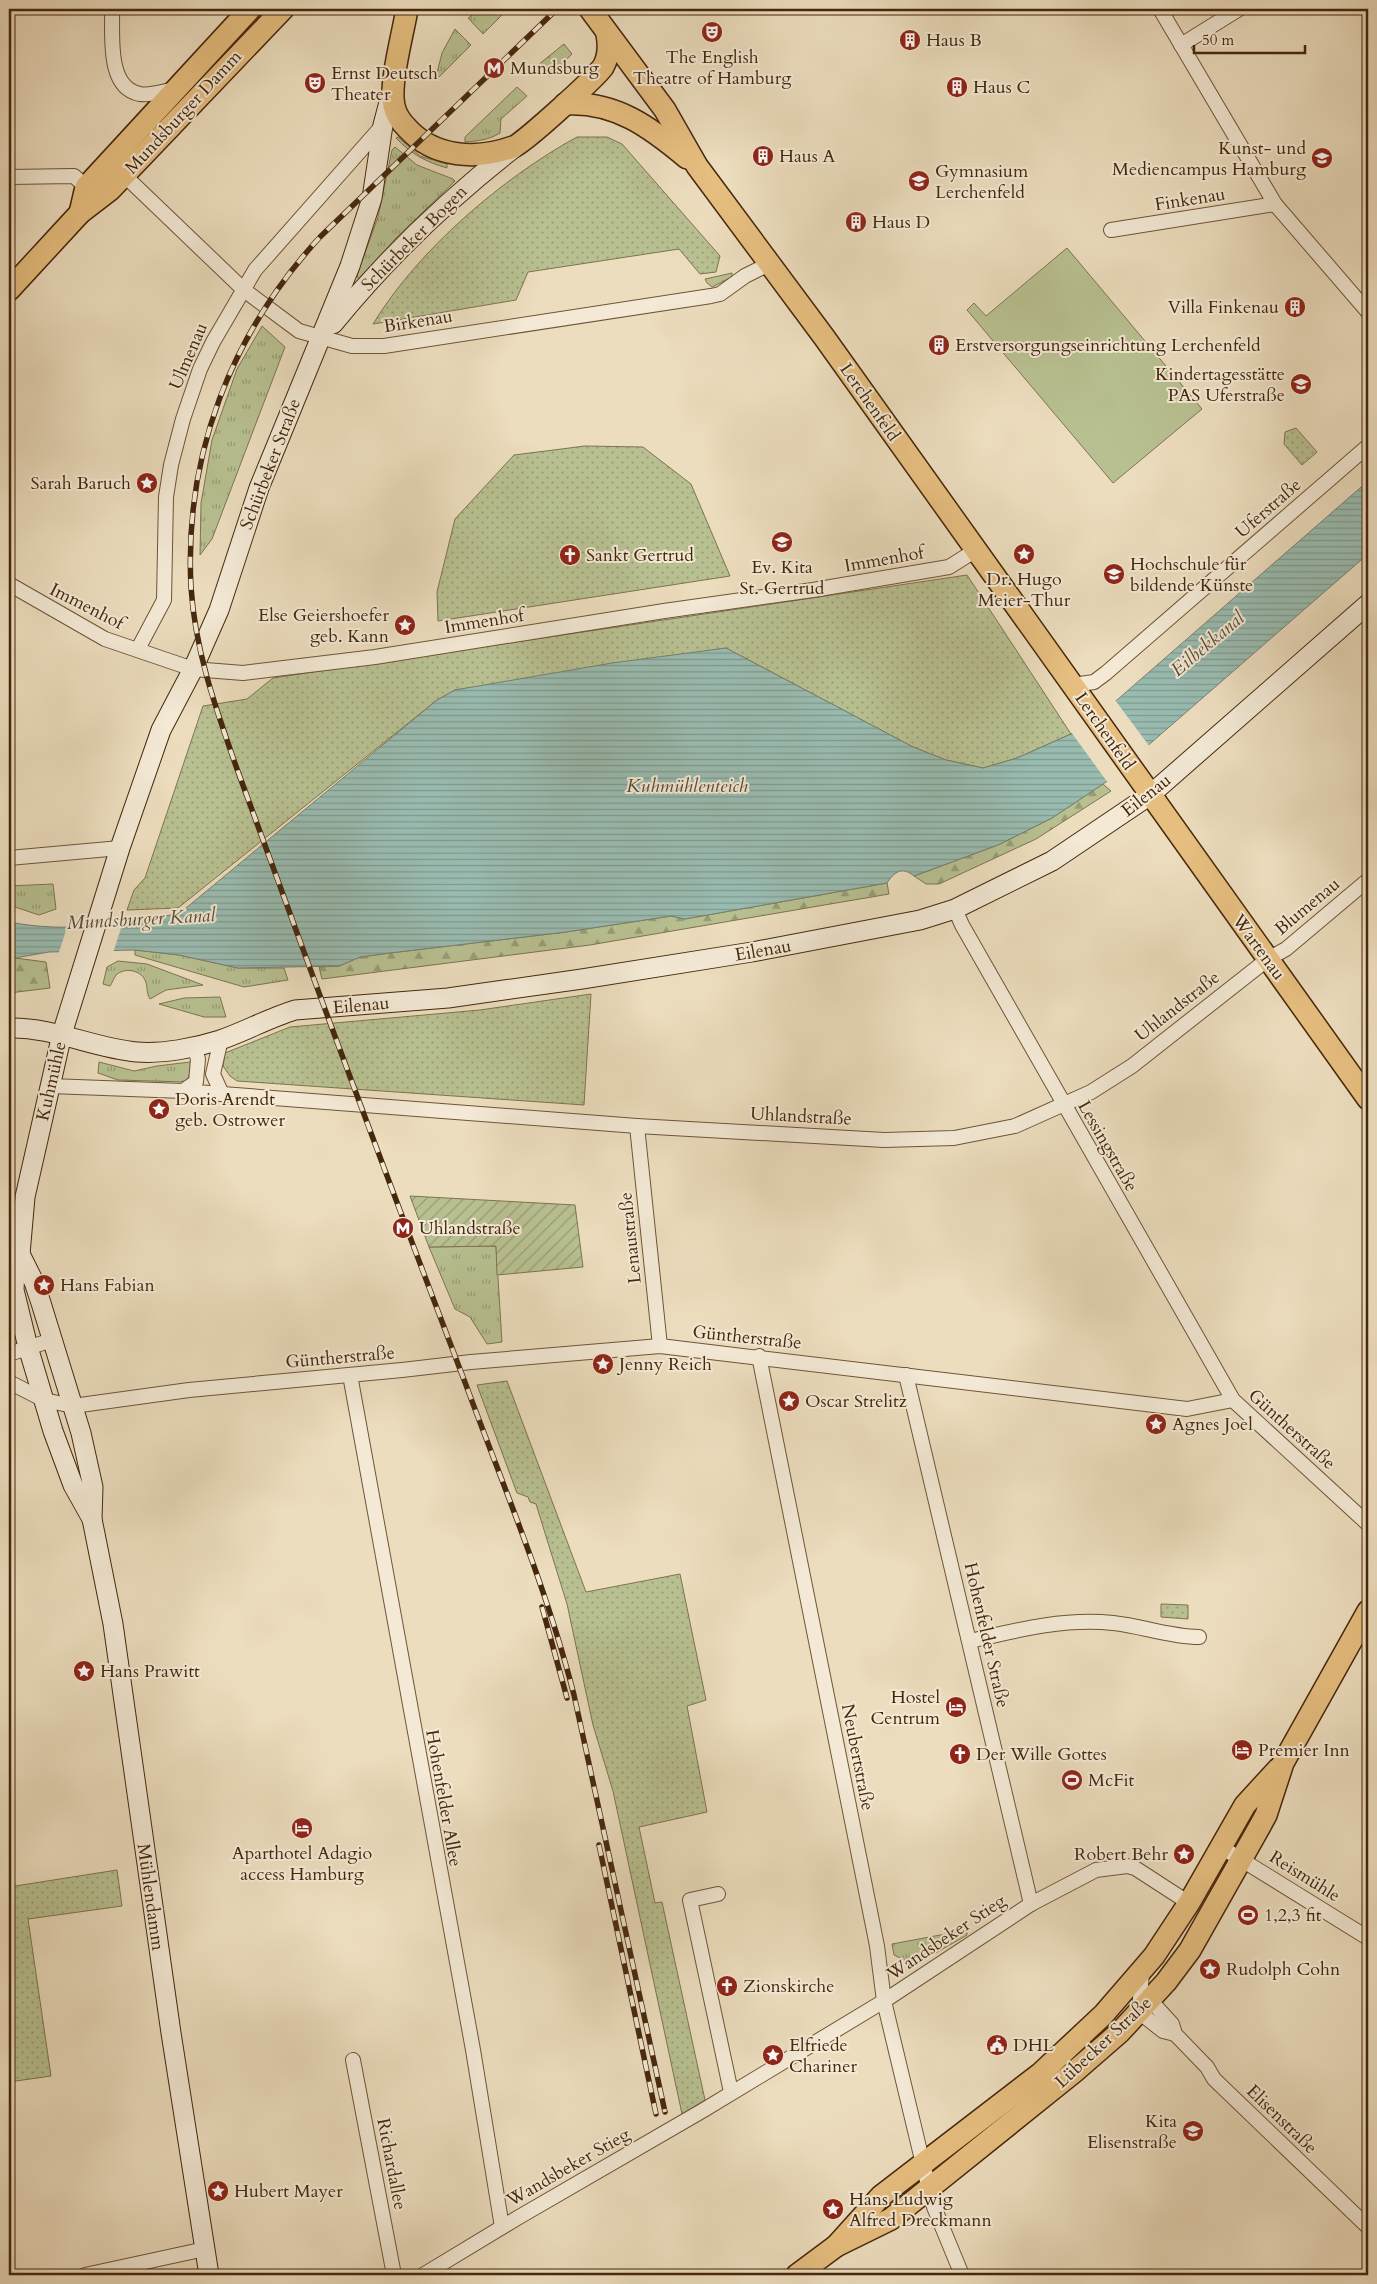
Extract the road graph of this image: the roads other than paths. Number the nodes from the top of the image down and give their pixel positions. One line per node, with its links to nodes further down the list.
1 (112, 9): 10 (street)
2 (250, 9): 10 (main road, Mundsburger Damm)
3 (283, 9): 16 (main road, Mundsburger Damm)
4 (407, 9): 11 (main road, Schürbeker Straße)
5 (590, 9): 8 (main road, Lerchenfeld)
6 (1160, 9): 9 (street)
7 (1239, 9): 9 (street)
8 (608, 34): 12 (main road, Schürbeker Bogen); 15 (main road, Lerchenfeld)
9 (1181, 45): 19 (street)
10 (175, 89): 18 (main road, Mundsburger Damm)
11 (393, 90): 13 (main road, Schürbeker Straße); 14 (main road, Schürbeker Bogen)
12 (565, 104): 14 (main road, Schürbeker Bogen); 15 (main road)
13 (382, 125): 24 (street, Ulmenau); 26 (main road, Schürbeker Straße)
14 (514, 147): 26 (main road, Schürbeker Bogen)
15 (697, 166): 22 (main road, Lerchenfeld)
16 (124, 175): 20 (main road, Mundsburger Damm); 24 (street, Birkenau)
17 (9, 177): 18 (street)
18 (86, 187): 20 (main road, Mundsburger Damm)
19 (1275, 204): 21 (street, Finkenau); 25 (street)
20 (80, 213): 23 (main road, Mundsburger Damm)
21 (1111, 230)
22 (769, 264): 26 (street, Birkenau); 28 (main road, Lerchenfeld)
23 (9, 290)
24 (244, 290): 26 (street, Birkenau); 31 (street, Ulmenau)
25 (1368, 312)
26 (322, 338): 32 (main road, Schürbeker Straße)
27 (1368, 446): 33 (street, Uferstraße)
28 (976, 550): 32 (street, Immenhof); 33 (main road, Lerchenfeld)
29 (9, 584): 31 (street, Immenhof)
30 (1368, 604): 34 (main road, Eilenau)
31 (138, 649): 32 (street, Immenhof)
32 (193, 669): 35 (main road, Schürbeker Straße)
33 (1073, 685): 34 (main road, Lerchenfeld)
34 (1150, 795): 38 (main road, Eilenau); 40 (main road, Wartenau)
35 (120, 848): 36 (street); 39 (main road, Schürbeker Straße)
36 (9, 858)
37 (1368, 880): 40 (street, Blumenau)
38 (955, 909): 43 (main road, Eilenau); 49 (street, Lessingstraße)
39 (99, 910): 42 (main road, Kuhmühle)
40 (1268, 959): 48 (main road, Wartenau); 49 (street, Uhlandstraße)
41 (9, 1028): 42 (main road, Eilenau)
42 (62, 1034): 44 (main road, Eilenau); 45 (main road, Kuhmühle)
43 (221, 1039): 44 (main road, Eilenau); 47 (street)
44 (194, 1047): 46 (street)
45 (50, 1086): 46 (street, Uhlandstraße); 51 (main road, Kuhmühle)
46 (183, 1091): 47 (street, Uhlandstraße)
47 (222, 1094): 50 (street, Uhlandstraße)
48 (1368, 1099)
49 (1063, 1105): 50 (street, Uhlandstraße); 62 (street, Lessingstraße)
50 (637, 1126): 53 (street, Lenaustraße)
51 (20, 1254): 52 (main road); 54 (main road, Kuhmühle)
52 (52, 1340): 54 (street); 63 (main road)
53 (660, 1346): 56 (street, Güntherstraße); 58 (street, Güntherstraße)
54 (28, 1347): 55 (street); 57 (main road, Kuhmühle)
55 (9, 1354)
56 (758, 1356): 59 (street, Güntherstraße); 77 (street, Neubertstraße)
57 (36, 1374): 60 (street); 61 (main road, Kuhmühle)
58 (350, 1375): 63 (street, Güntherstraße); 83 (street, Hohenfelder Allee)
59 (906, 1375): 62 (street, Güntherstraße); 68 (street, Hohenfelder Straße)
60 (11, 1386): 61 (street, Güntherstraße)
61 (44, 1400): 63 (street, Güntherstraße); 64 (main road, Mühlendamm)
62 (1234, 1400): 65 (street, Güntherstraße)
63 (73, 1406): 64 (main road, Mühlendamm)
64 (92, 1519): 86 (main road, Mühlendamm)
65 (1368, 1524)
66 (1368, 1611): 69 (main road, Lübecker Straße)
67 (1200, 1637): 68 (street)
68 (970, 1641): 74 (street, Hohenfelder Straße)
69 (1283, 1763): 70 (main road, Lübecker Straße); 71 (main road, Lübecker Straße)
70 (1221, 1847): 71 (street, Reismühle); 73 (main road, Lübecker Straße)
71 (1242, 1859): 75 (street, Reismühle); 78 (main road, Lübecker Straße)
72 (718, 1894): 80 (street)
73 (1188, 1902): 74 (street, Wandsbeker Stieg); 76 (main road, Lübecker Straße)
74 (1031, 1904): 77 (street, Wandsbeker Stieg)
75 (1368, 1938)
76 (1142, 1972): 78 (street); 81 (main road, Lübecker Straße)
77 (884, 2001): 80 (street, Wandsbeker Stieg); 81 (street, Neubertstraße)
78 (1144, 2006): 82 (main road, Lübecker Straße); 84 (street, Elisenstraße)
79 (353, 2060): 89 (street, Richardallee)
80 (731, 2092): 83 (street, Wandsbeker Stieg)
81 (922, 2164): 82 (street, Neubertstraße); 85 (main road, Lübecker Straße)
82 (929, 2189): 85 (main road, Lübecker Straße); 92 (street, Neubertstraße)
83 (502, 2227): 90 (street, Wandsbeker Stieg)
84 (1368, 2227)
85 (836, 2246): 91 (main road, Lübecker Straße)
86 (205, 2248): 87 (street); 88 (main road, Mühlendamm)
87 (85, 2275)
88 (209, 2275)
89 (394, 2275)
90 (423, 2275)
91 (797, 2275)
92 (962, 2275)

